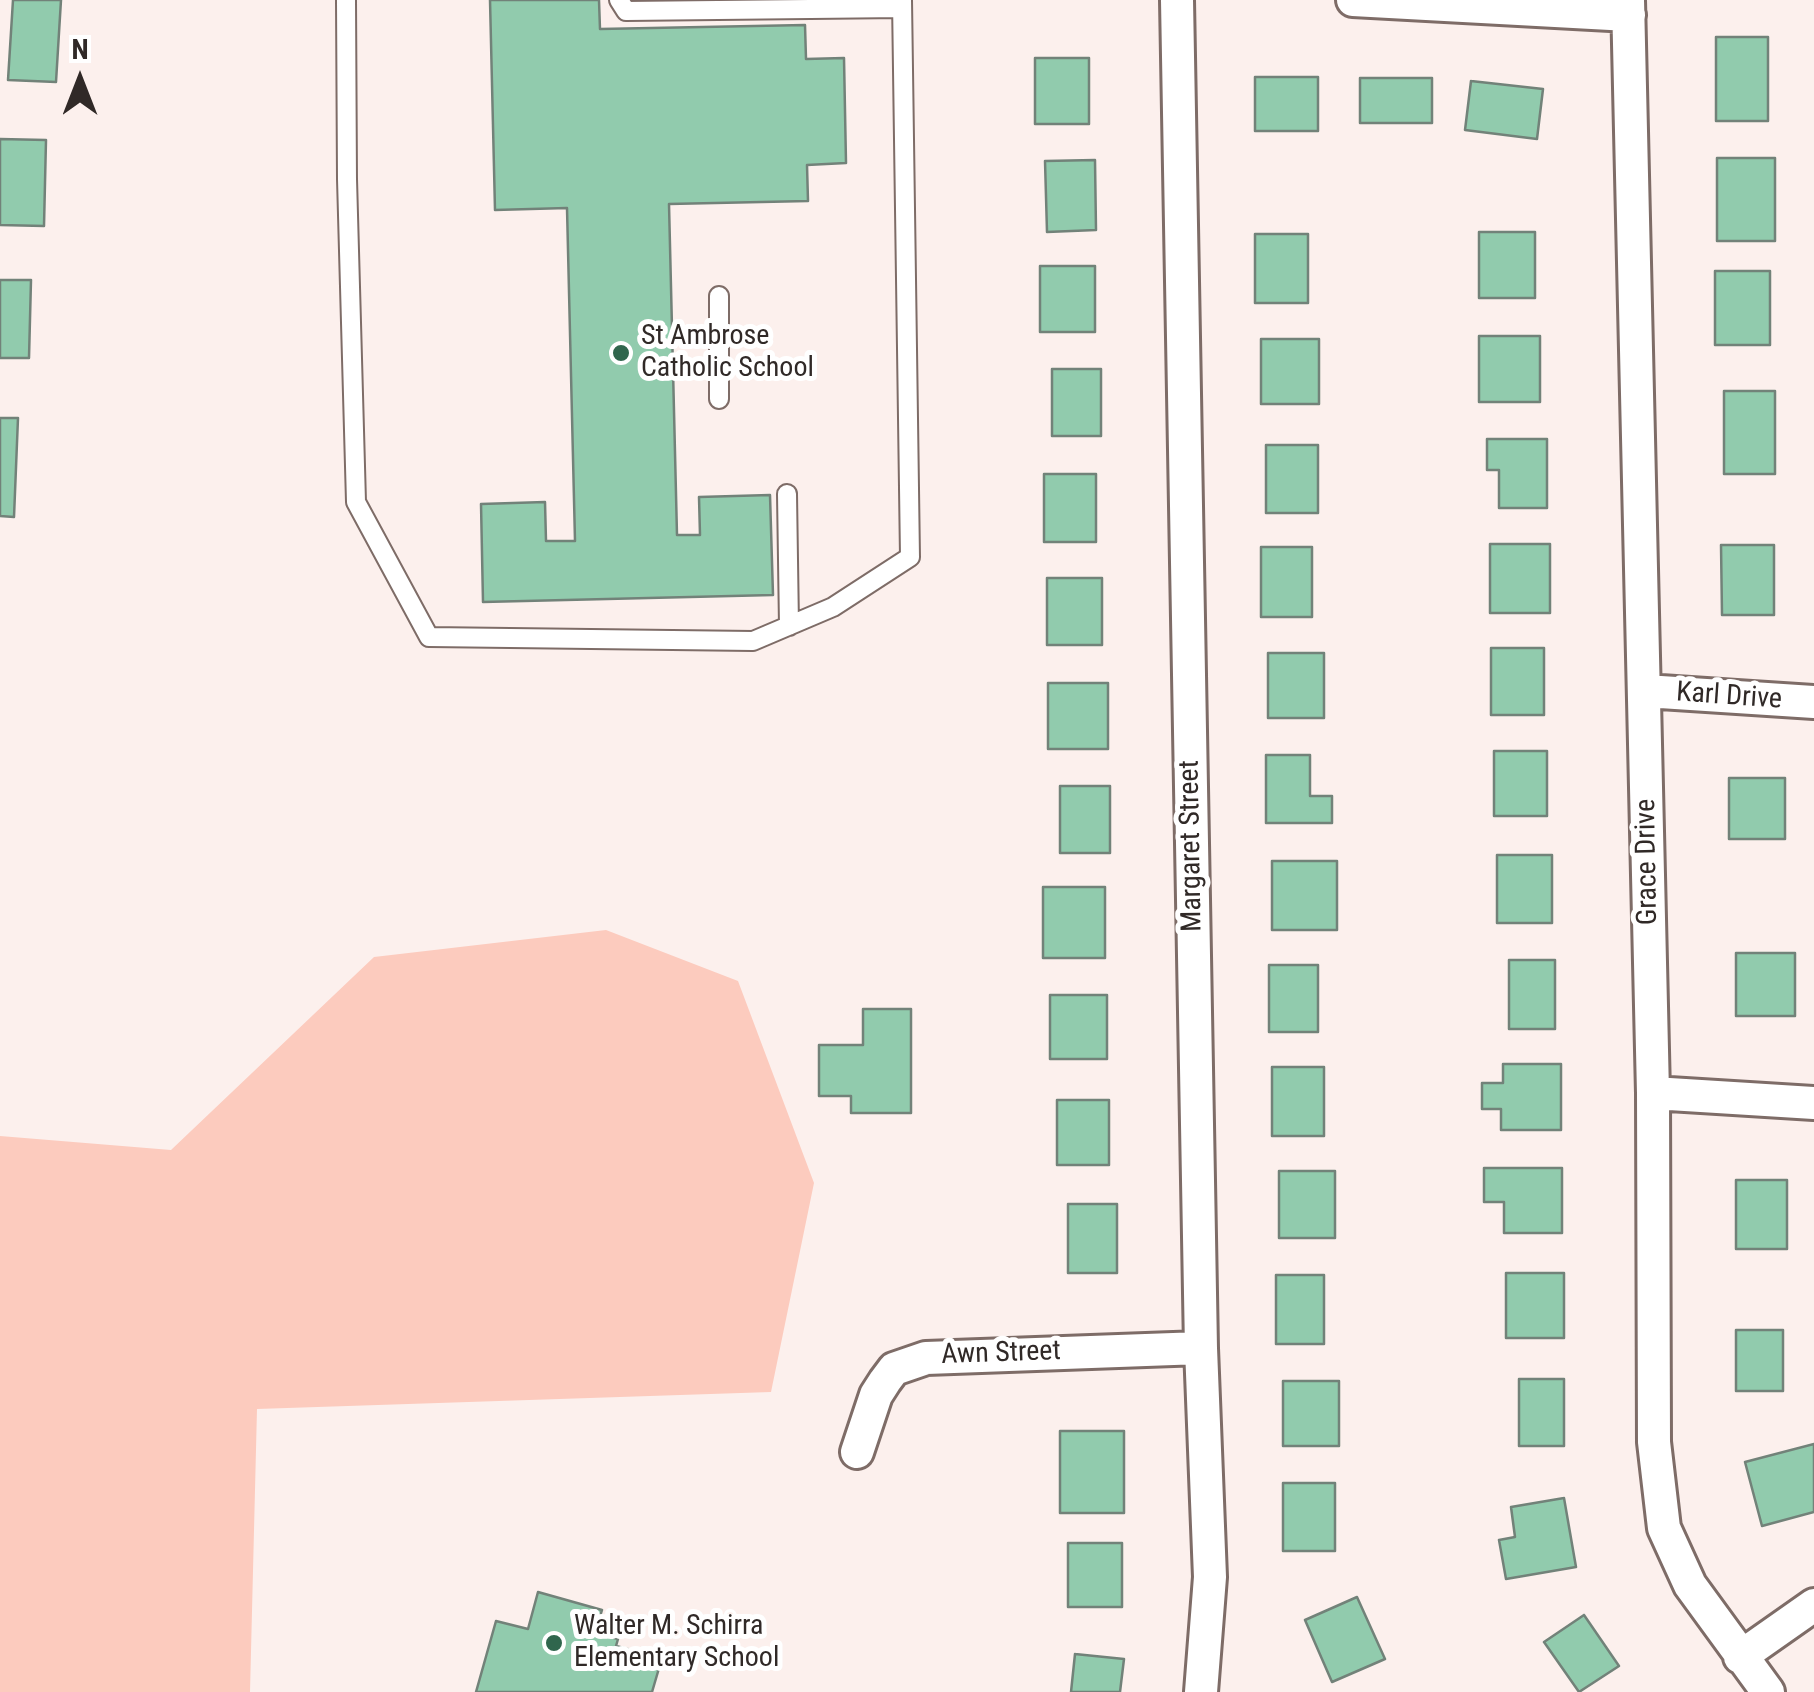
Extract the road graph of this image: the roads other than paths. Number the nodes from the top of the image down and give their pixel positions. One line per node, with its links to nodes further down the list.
1 (346, 0): 10 (lane)
2 (619, 0): 5 (lane)
3 (1177, 0): 15 (street, Margaret Street)
4 (1353, 0): 6 (street)
5 (902, 4): 10 (lane)
6 (1628, 8): 11 (street, Grace Drive)
7 (718, 296): 8 (lane)
8 (720, 398)
9 (787, 494): 10 (lane)
10 (790, 626)
11 (1644, 692): 12 (street, Karl Drive); 13 (street, Grace Drive)
12 (1814, 702)
13 (1652, 1093): 14 (street); 18 (street, Grace Drive)
14 (1814, 1104)
15 (1201, 1348): 16 (street, Awn Street); 19 (street, Margaret Street)
16 (856, 1452)
17 (1814, 1605): 18 (street)
18 (1740, 1658): 20 (street, Grace Drive)
19 (1200, 1692)
20 (1768, 1692)

